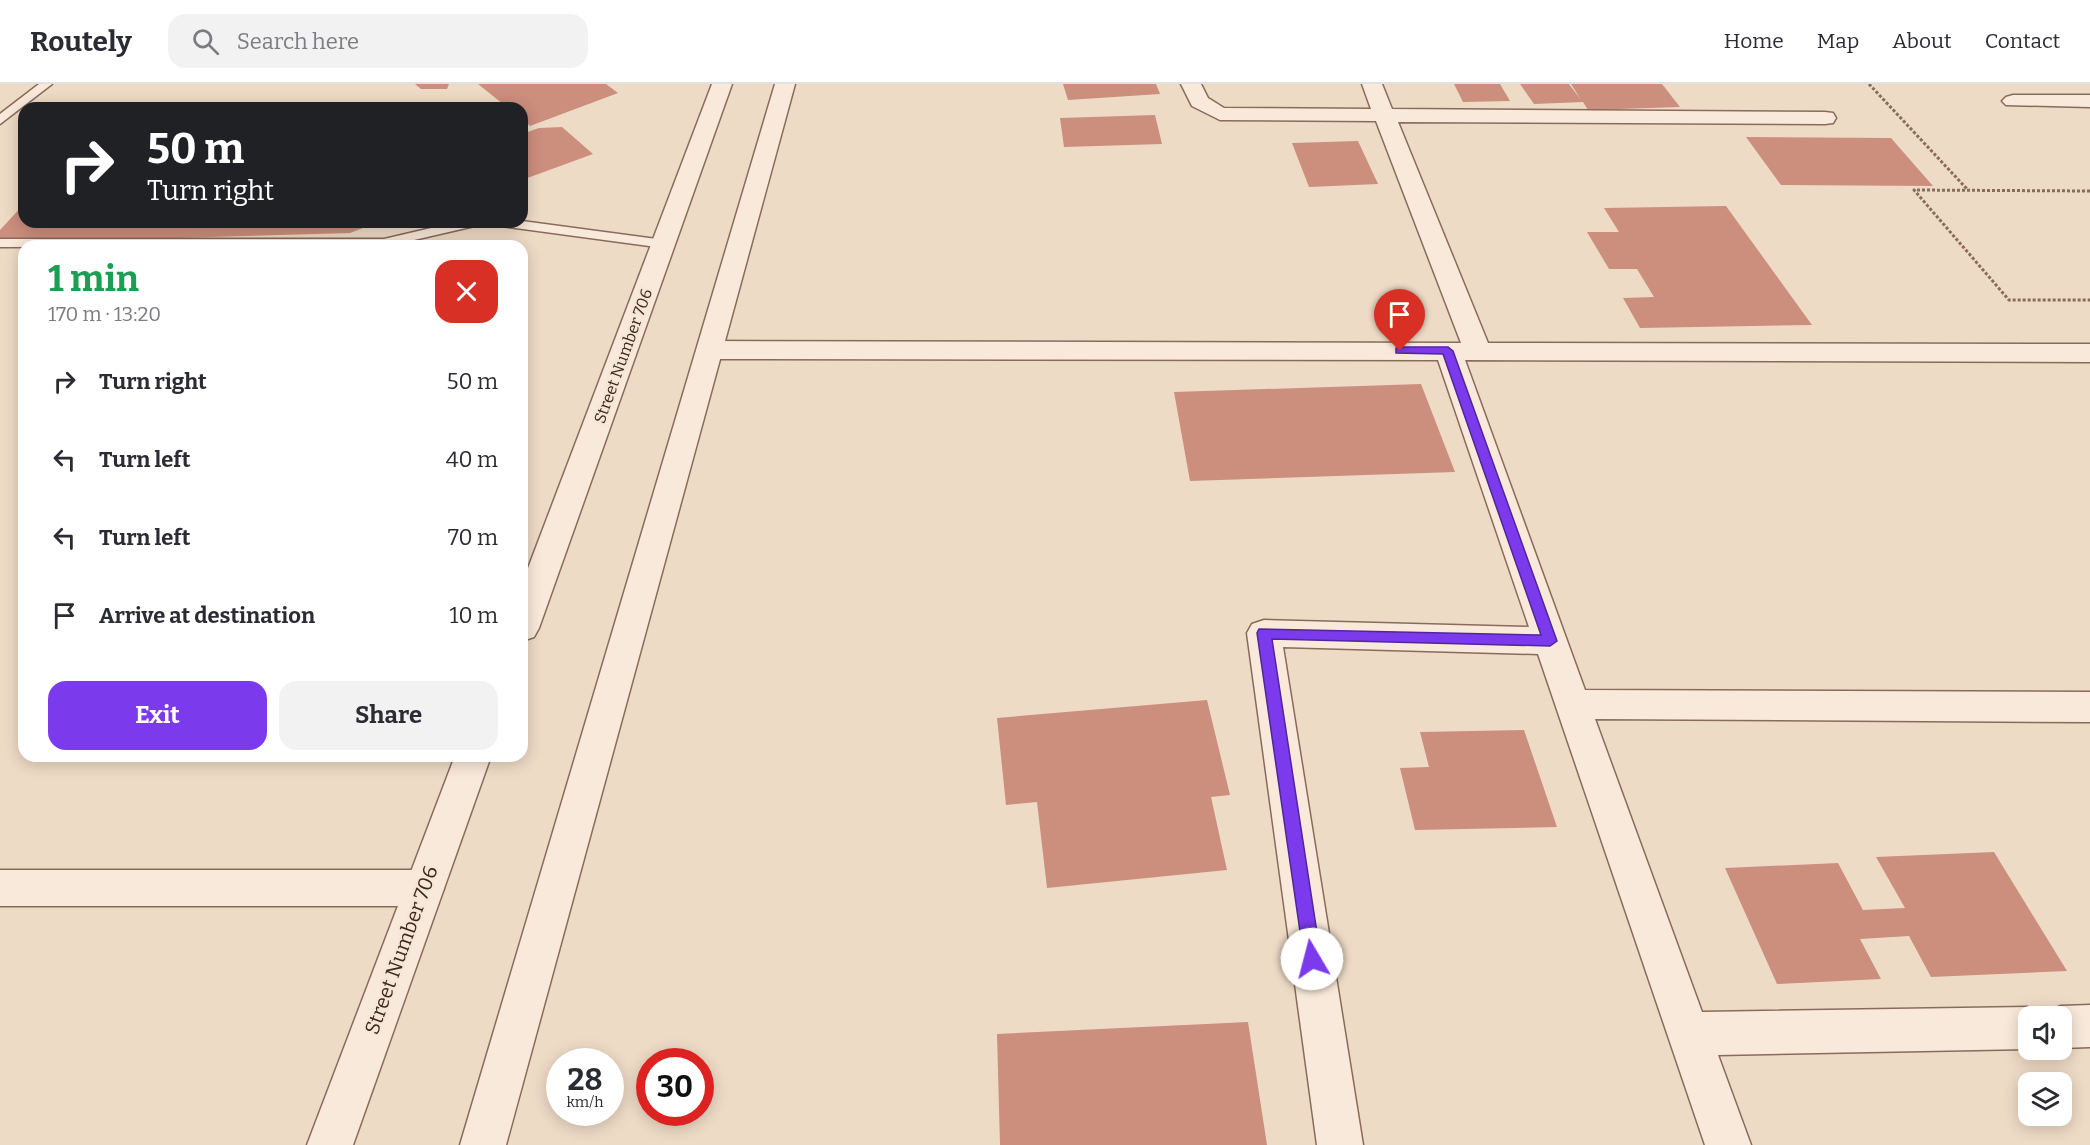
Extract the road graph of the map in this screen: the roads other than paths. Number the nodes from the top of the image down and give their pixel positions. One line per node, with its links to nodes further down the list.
1 (46, 84): 8 (lane)
2 (722, 84): 18 (street, Street Number 706)
3 (785, 84): 19 (street)
4 (1191, 84): 10 (street)
5 (1372, 84): 10 (street)
6 (2013, 101): 7 (street)
7 (2090, 101)
8 (23, 102)
9 (18, 106): 12 (lane)
10 (1384, 117): 11 (street); 20 (street)
11 (1825, 118)
12 (0, 120)
13 (528, 226): 18 (lane)
14 (448, 228): 15 (lane)
15 (397, 240)
16 (0, 243): 17 (lane)
17 (18, 243)
18 (664, 244): 22 (street, Street Number 706)
19 (710, 350): 20 (street); 34 (street)
20 (1462, 350): 21 (street); 23 (street)
21 (2090, 353)
22 (528, 612)
23 (1550, 641): 24 (street); 35 (street)
24 (1572, 704): 25 (street); 32 (street)
25 (2090, 707)
26 (471, 762): 28 (street, Street Number 706)
27 (0, 888): 28 (street)
28 (423, 888): 33 (street, Street Number 706)
29 (2090, 1026): 30 (street)
30 (2072, 1027)
31 (2018, 1028): 32 (street)
32 (1689, 1034): 36 (street)
33 (330, 1145)
34 (483, 1145)
35 (1340, 1145)
36 (1728, 1145)

